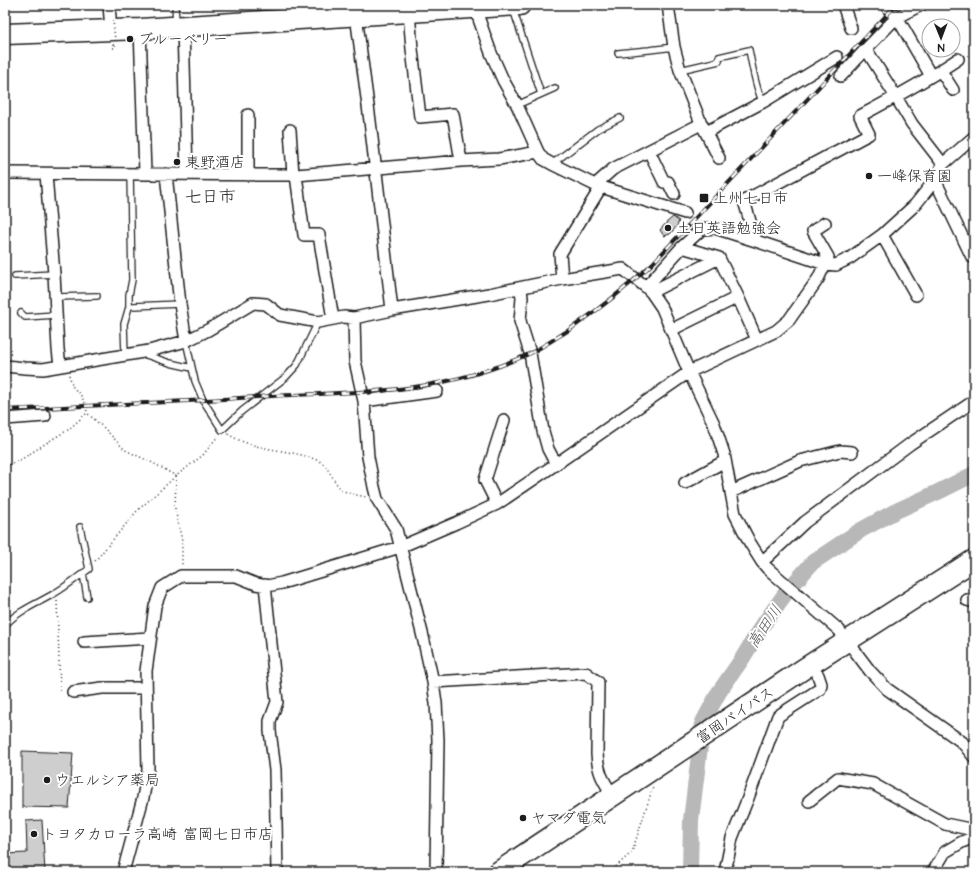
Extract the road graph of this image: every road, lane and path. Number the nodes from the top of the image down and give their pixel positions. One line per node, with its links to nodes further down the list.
1 (110, 5): 17 (street)
2 (175, 5): 14 (lane)
3 (520, 5): 8 (highway)
4 (668, 5): 19 (street)
5 (844, 5): 15 (street)
6 (886, 5): 13 (street)
7 (921, 5): 13 (street)
8 (502, 6): 9 (highway); 30 (lane)
9 (475, 8): 11 (highway); 33 (street)
10 (376, 9): 11 (highway); 12 (highway)
11 (409, 12): 42 (street)
12 (356, 15): 14 (highway); 45 (street)
13 (897, 17): 20 (street); 27 (street)
14 (179, 26): 16 (highway); 51 (street)
15 (850, 28)
16 (140, 29): 17 (highway); 49 (street)
17 (113, 30): 18 (highway)
18 (5, 34)
19 (674, 47): 21 (lane); 24 (street)
20 (866, 49): 26 (street); 31 (street)
21 (618, 53)
22 (837, 57): 32 (street)
23 (958, 60): 25 (street)
24 (680, 70): 32 (lane); 36 (street)
25 (941, 71): 27 (street); 29 (street)
26 (841, 76)
27 (931, 76): 31 (street)
28 (555, 88): 30 (lane)
29 (953, 90)
30 (541, 94): 33 (lane)
31 (896, 97): 44 (street); 60 (street)
32 (763, 102): 36 (street)
33 (516, 104): 40 (street)
34 (248, 115): 52 (street)
35 (620, 118): 43 (lane)
36 (703, 128): 39 (street); 41 (street)
37 (290, 130): 53 (street)
38 (974, 138): 44 (street)
39 (649, 151): 55 (street); 56 (street)
40 (538, 152): 42 (street); 43 (street)
41 (719, 158)
42 (461, 161): 45 (street)
43 (552, 164): 55 (street)
44 (943, 164): 54 (street)
45 (375, 168): 53 (street); 76 (street)
46 (5, 173): 48 (street)
47 (130, 173): 48 (street); 49 (street); 86 (lane)
48 (46, 174): 65 (street)
49 (145, 174): 50 (street)
50 (166, 174): 51 (street); 74 (street)
51 (187, 174): 52 (street)
52 (248, 174): 53 (street)
53 (294, 175): 80 (street)
54 (935, 180): 59 (street); 62 (street)
55 (598, 186): 57 (street); 67 (street)
56 (674, 194)
57 (685, 213)
58 (825, 223): 64 (street)
59 (882, 235): 64 (street); 70 (street)
60 (756, 241): 61 (street); 64 (street)
61 (682, 247): 63 (street); 69 (street)
62 (972, 257)
63 (719, 258): 69 (street); 73 (street)
64 (825, 264): 83 (street)
65 (54, 274): 66 (lane); 72 (street)
66 (15, 276)
67 (562, 279): 68 (street); 69 (street)
68 (521, 288): 76 (street); 101 (street)
69 (648, 290): 82 (street)
70 (916, 295)
71 (98, 296): 72 (lane)
72 (55, 297): 78 (street)
73 (738, 297): 82 (street); 83 (street)
74 (180, 304): 75 (lane); 84 (street)
75 (133, 306)
76 (392, 310): 79 (street)
77 (21, 313): 78 (lane)
78 (56, 316): 88 (street)
79 (354, 318): 80 (street); 92 (street)
80 (333, 319): 81 (street)
81 (318, 322): 84 (street); 98 (lane)
82 (672, 330): 90 (street)
83 (757, 340): 90 (street)
84 (186, 341): 85 (street); 89 (lane)
85 (140, 353): 86 (street); 89 (lane)
86 (125, 355): 88 (street)
87 (5, 366): 88 (street)
88 (65, 366): 94 (path)
89 (192, 368): 98 (lane)
90 (689, 372): 100 (street); 101 (street)
91 (437, 392): 92 (street)
92 (364, 401): 106 (street)
93 (974, 401): 111 (street)
94 (87, 413): 102 (path); 103 (path)
95 (45, 416): 96 (street)
96 (5, 419)
97 (504, 420): 107 (street)
98 (222, 430): 103 (path); 106 (path)
99 (852, 452): 105 (street)
100 (725, 461): 104 (street); 105 (street)
101 (556, 464): 107 (street)
102 (5, 466)
103 (176, 476): 112 (path); 115 (path)
104 (685, 483)
105 (731, 492): 111 (street)
106 (377, 499): 109 (street)
107 (497, 504): 109 (street)
108 (80, 527): 112 (lane)
109 (400, 547): 116 (street); 124 (street)
110 (974, 560): 122 (highway, 富岡バイパス)
111 (765, 565): 122 (street)
112 (89, 569): 114 (lane)
113 (974, 572): 122 (highway, 富岡バイパス)
114 (83, 573): 117 (lane); 118 (lane)
115 (181, 576): 116 (street); 120 (street)
116 (265, 585): 135 (street)
117 (56, 592): 119 (lane); 126 (path)
118 (86, 597)
119 (5, 625)
120 (150, 638): 121 (street); 125 (street)
121 (84, 642)
122 (851, 646): 123 (highway, 富岡バイパス); 128 (street)
123 (811, 674): 129 (highway, 富岡バイパス); 130 (highway, 富岡バイパス); 140 (street)
124 (433, 682): 130 (street); 136 (street)
125 (146, 688): 127 (street); 134 (street)
126 (60, 691)
127 (73, 692)
128 (974, 757)
129 (659, 781): 138 (highway, 富岡バイパス); 139 (path)
130 (613, 796): 137 (highway, 富岡バイパス)
131 (809, 801): 132 (street)
132 (974, 830)
133 (974, 837): 141 (street)
134 (123, 872)
135 (277, 872)
136 (436, 872)
137 (498, 872)
138 (518, 872)
139 (610, 872)
140 (725, 872)
141 (933, 872)

